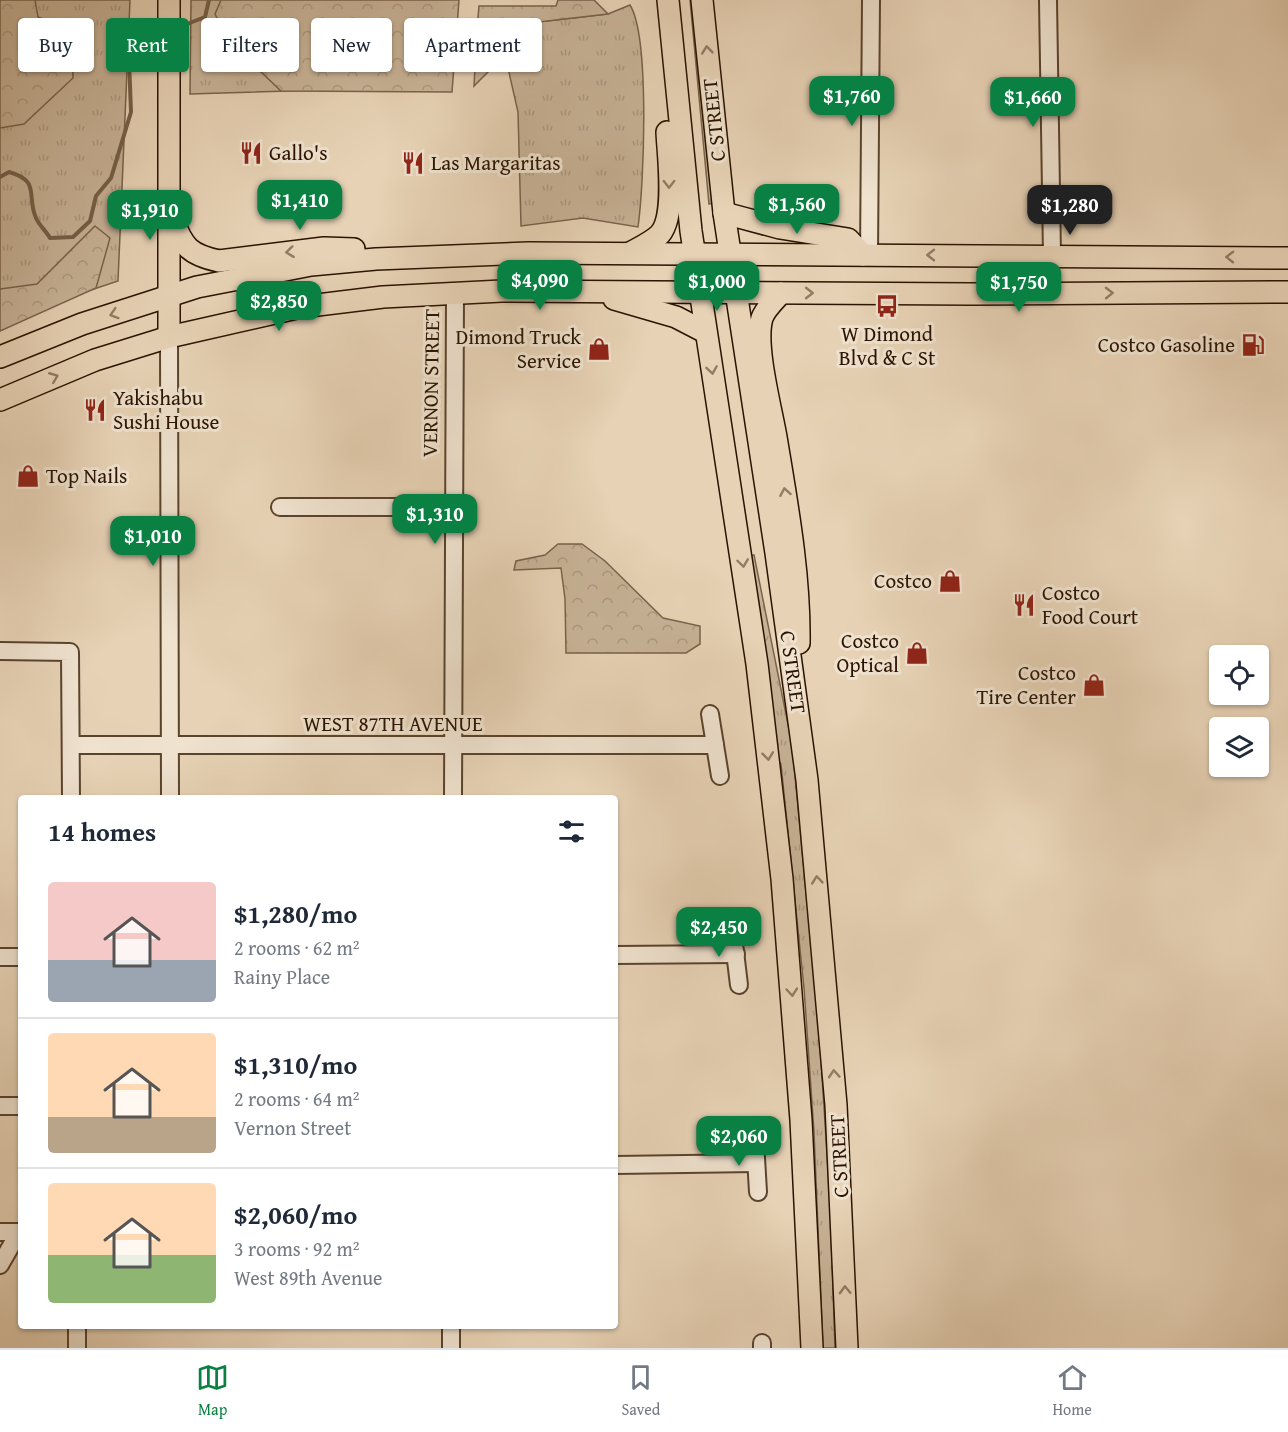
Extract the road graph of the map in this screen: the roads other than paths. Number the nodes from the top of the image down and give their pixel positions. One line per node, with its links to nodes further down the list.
1 (169, 0): 7 (main road)
2 (657, 0): 9 (main road, one-way to 9)
3 (668, 0): 10 (main road, C STREET)
4 (702, 0): 8 (main road, C STREET, one-way to 4)
5 (871, 0): 13 (street)
6 (1048, 0): 14 (street)
7 (170, 210): 12 (main road, one-way to 7); 22 (main road)
8 (724, 213): 11 (main road, C STREET); 13 (main road)
9 (629, 254): 10 (main road); 12 (main road)
10 (694, 254): 11 (main road); 18 (main road, C STREET)
11 (730, 254): 13 (main road); 19 (main road, C STREET)
12 (432, 255): 22 (main road)
13 (866, 255): 14 (main road, one-way to 13)
14 (1052, 255): 15 (main road, one-way to 14)
15 (1288, 258)
16 (597, 291): 17 (main road); 18 (main road); 23 (main road)
17 (455, 292): 24 (main road); 28 (street, VERNON STREET)
18 (700, 292): 19 (main road); 23 (main road, C STREET)
19 (735, 292): 21 (main road); 31 (main road, C STREET)
20 (1288, 292): 21 (main road, one-way to 20)
21 (781, 293): 31 (main road, one-way to 21)
22 (170, 295): 24 (main road); 25 (main road, one-way to 25)
23 (705, 332): 60 (main road, C STREET, one-way to 60)
24 (169, 337): 26 (main road, one-way to 24); 33 (street)
25 (0, 357)
26 (0, 400)
27 (280, 507): 28 (street)
28 (452, 507): 35 (street, VERNON STREET)
29 (0, 651): 32 (street)
30 (710, 714): 34 (street)
31 (799, 718): 61 (main road, C STREET, one-way to 31)
32 (71, 745): 33 (street, WEST 87TH AVENUE); 37 (street)
33 (172, 745): 35 (street, WEST 87TH AVENUE); 38 (street)
34 (714, 745): 35 (street, WEST 87TH AVENUE); 36 (street)
35 (453, 746): 39 (street, VERNON STREET)
36 (720, 776)
37 (71, 795)
38 (170, 795)
39 (453, 795)
40 (732, 927): 41 (street)
41 (736, 954): 42 (street); 45 (street)
42 (618, 955)
43 (0, 957): 44 (street)
44 (18, 957)
45 (739, 985)
46 (0, 1106): 47 (street)
47 (18, 1106)
48 (755, 1141): 49 (street)
49 (756, 1164): 50 (street); 51 (street)
50 (618, 1165)
51 (758, 1192)
52 (0, 1232): 53 (street)
53 (18, 1232)
54 (18, 1235): 55 (street)
55 (0, 1265)
56 (77, 1329): 58 (street)
57 (451, 1329): 59 (street)
58 (77, 1348)
59 (451, 1348)
60 (812, 1348)
61 (847, 1348)

